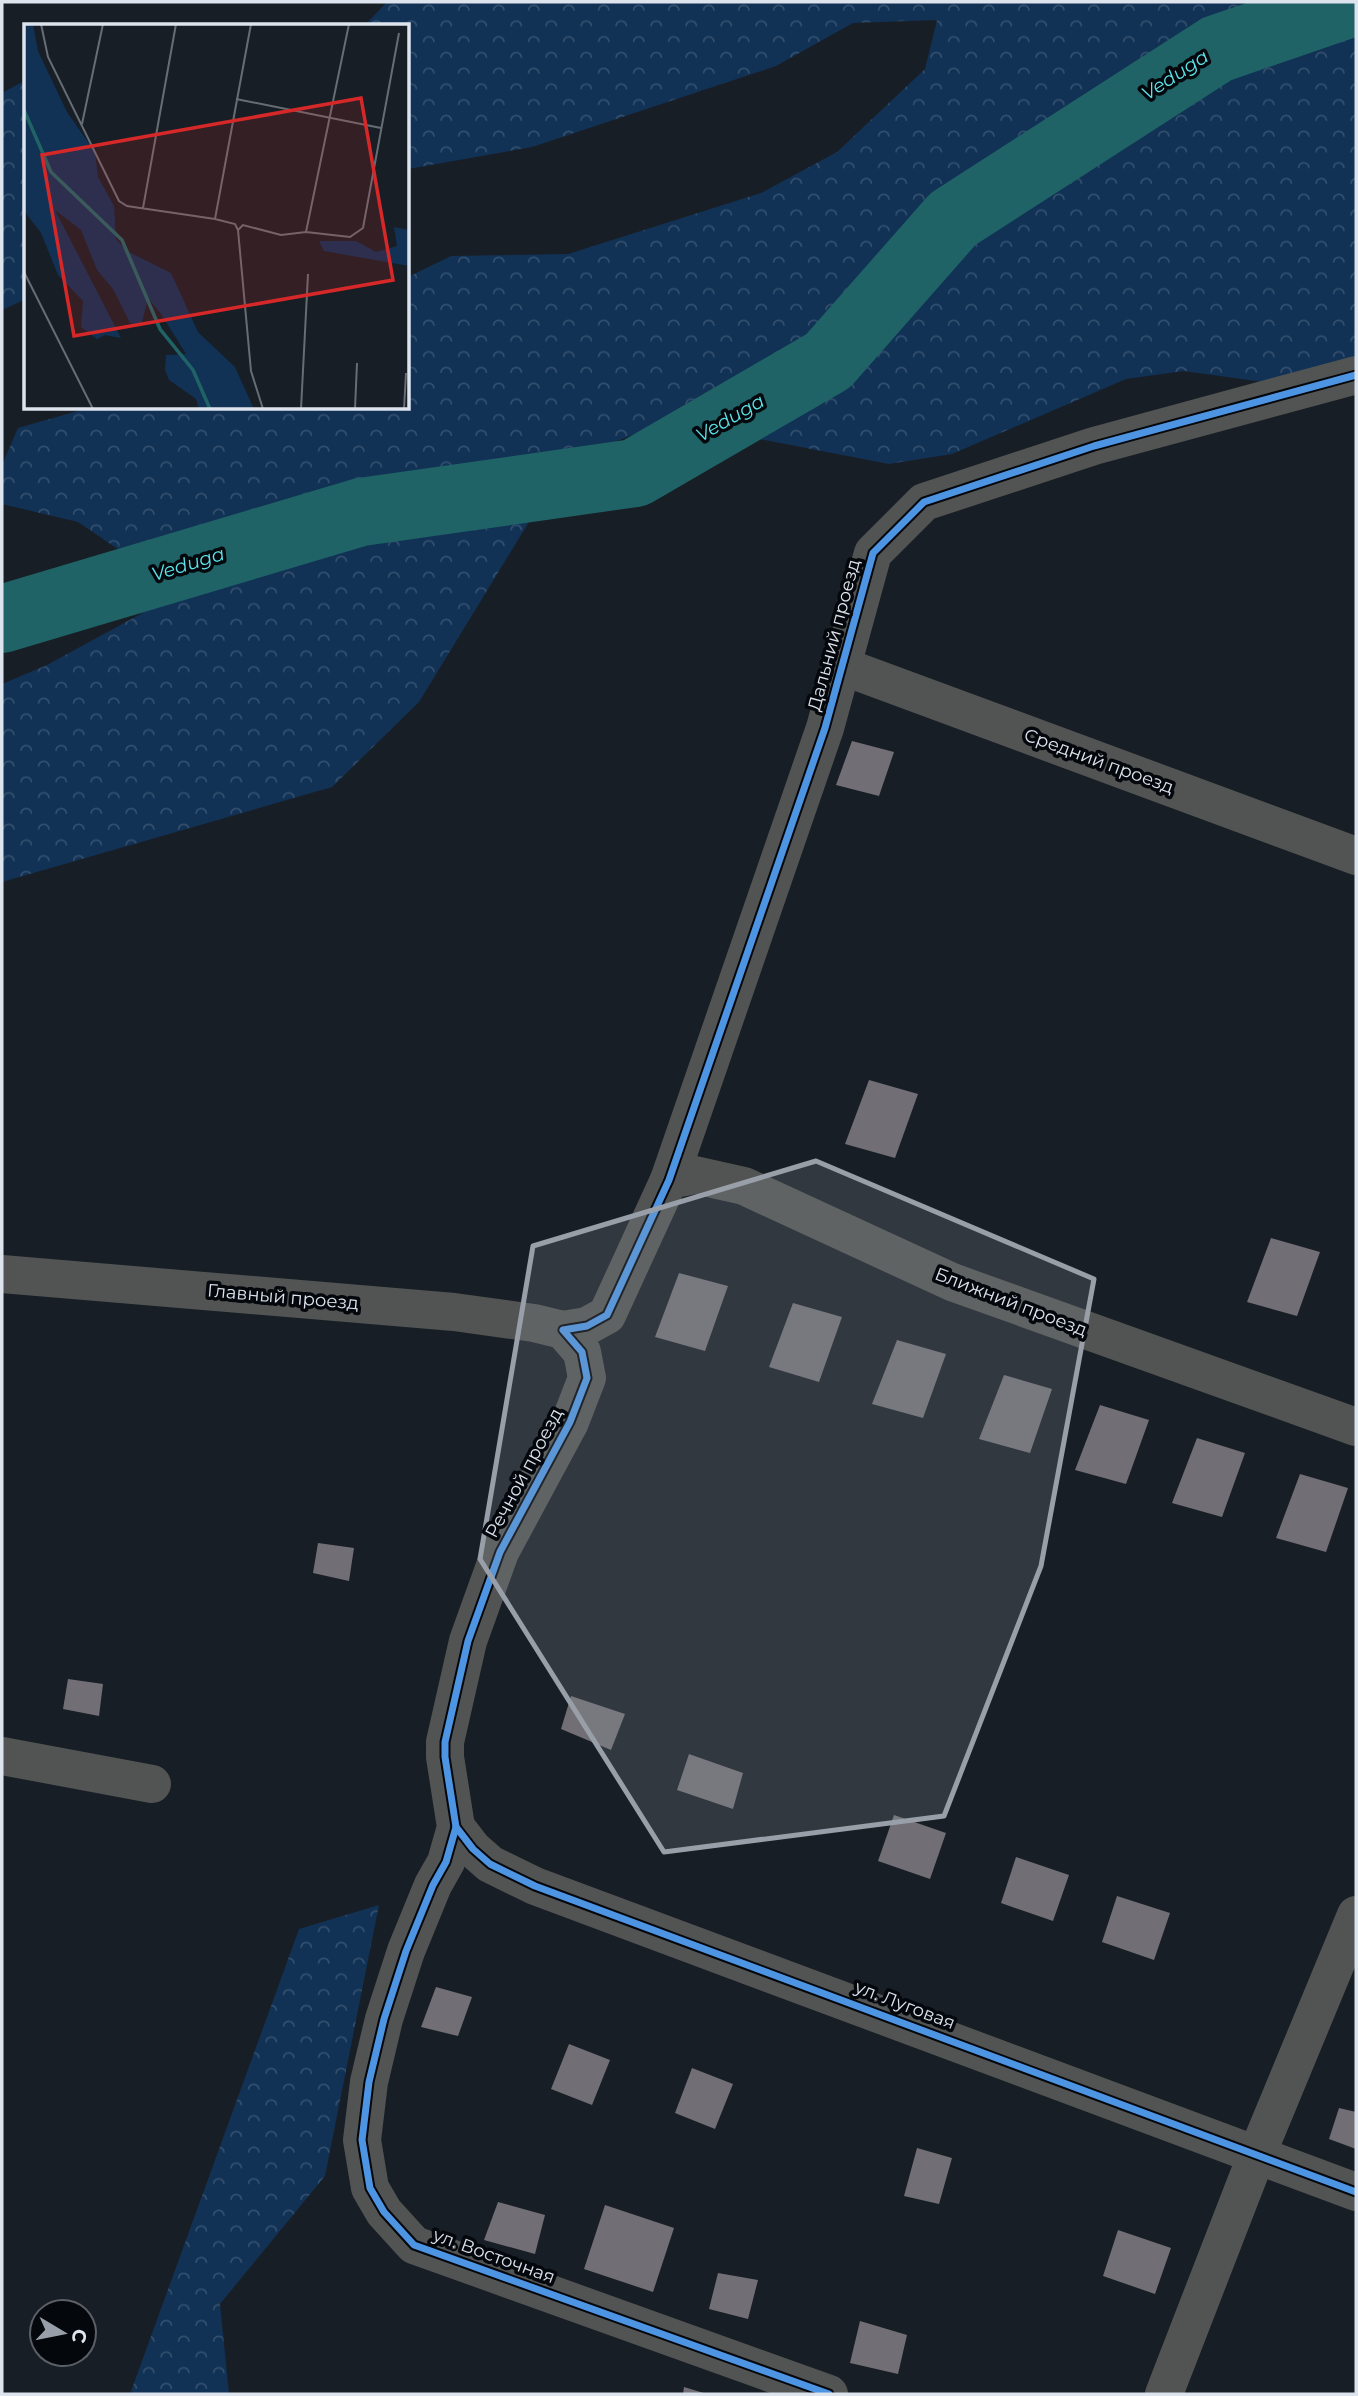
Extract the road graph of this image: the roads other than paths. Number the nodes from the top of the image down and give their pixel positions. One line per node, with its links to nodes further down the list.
1 (1356, 374): 2 (street, Дальний проезд)
2 (842, 666): 3 (street, Средний проезд); 4 (street, Дальний проезд)
3 (1356, 856)
4 (669, 1180): 6 (street); 7 (street, Ближний проезд)
5 (2, 1274): 6 (street, Главный проезд)
6 (563, 1330): 10 (street, Речной проезд)
7 (1356, 1427)
8 (2, 1756): 9 (street)
9 (152, 1784)
10 (456, 1827): 12 (street, ул. Луговая); 14 (street, ул. Восточная)
11 (1356, 1914): 12 (street)
12 (1257, 2154): 13 (street, ул. Луговая); 15 (street)
13 (1356, 2192)
14 (829, 2394)
15 (1164, 2394)

